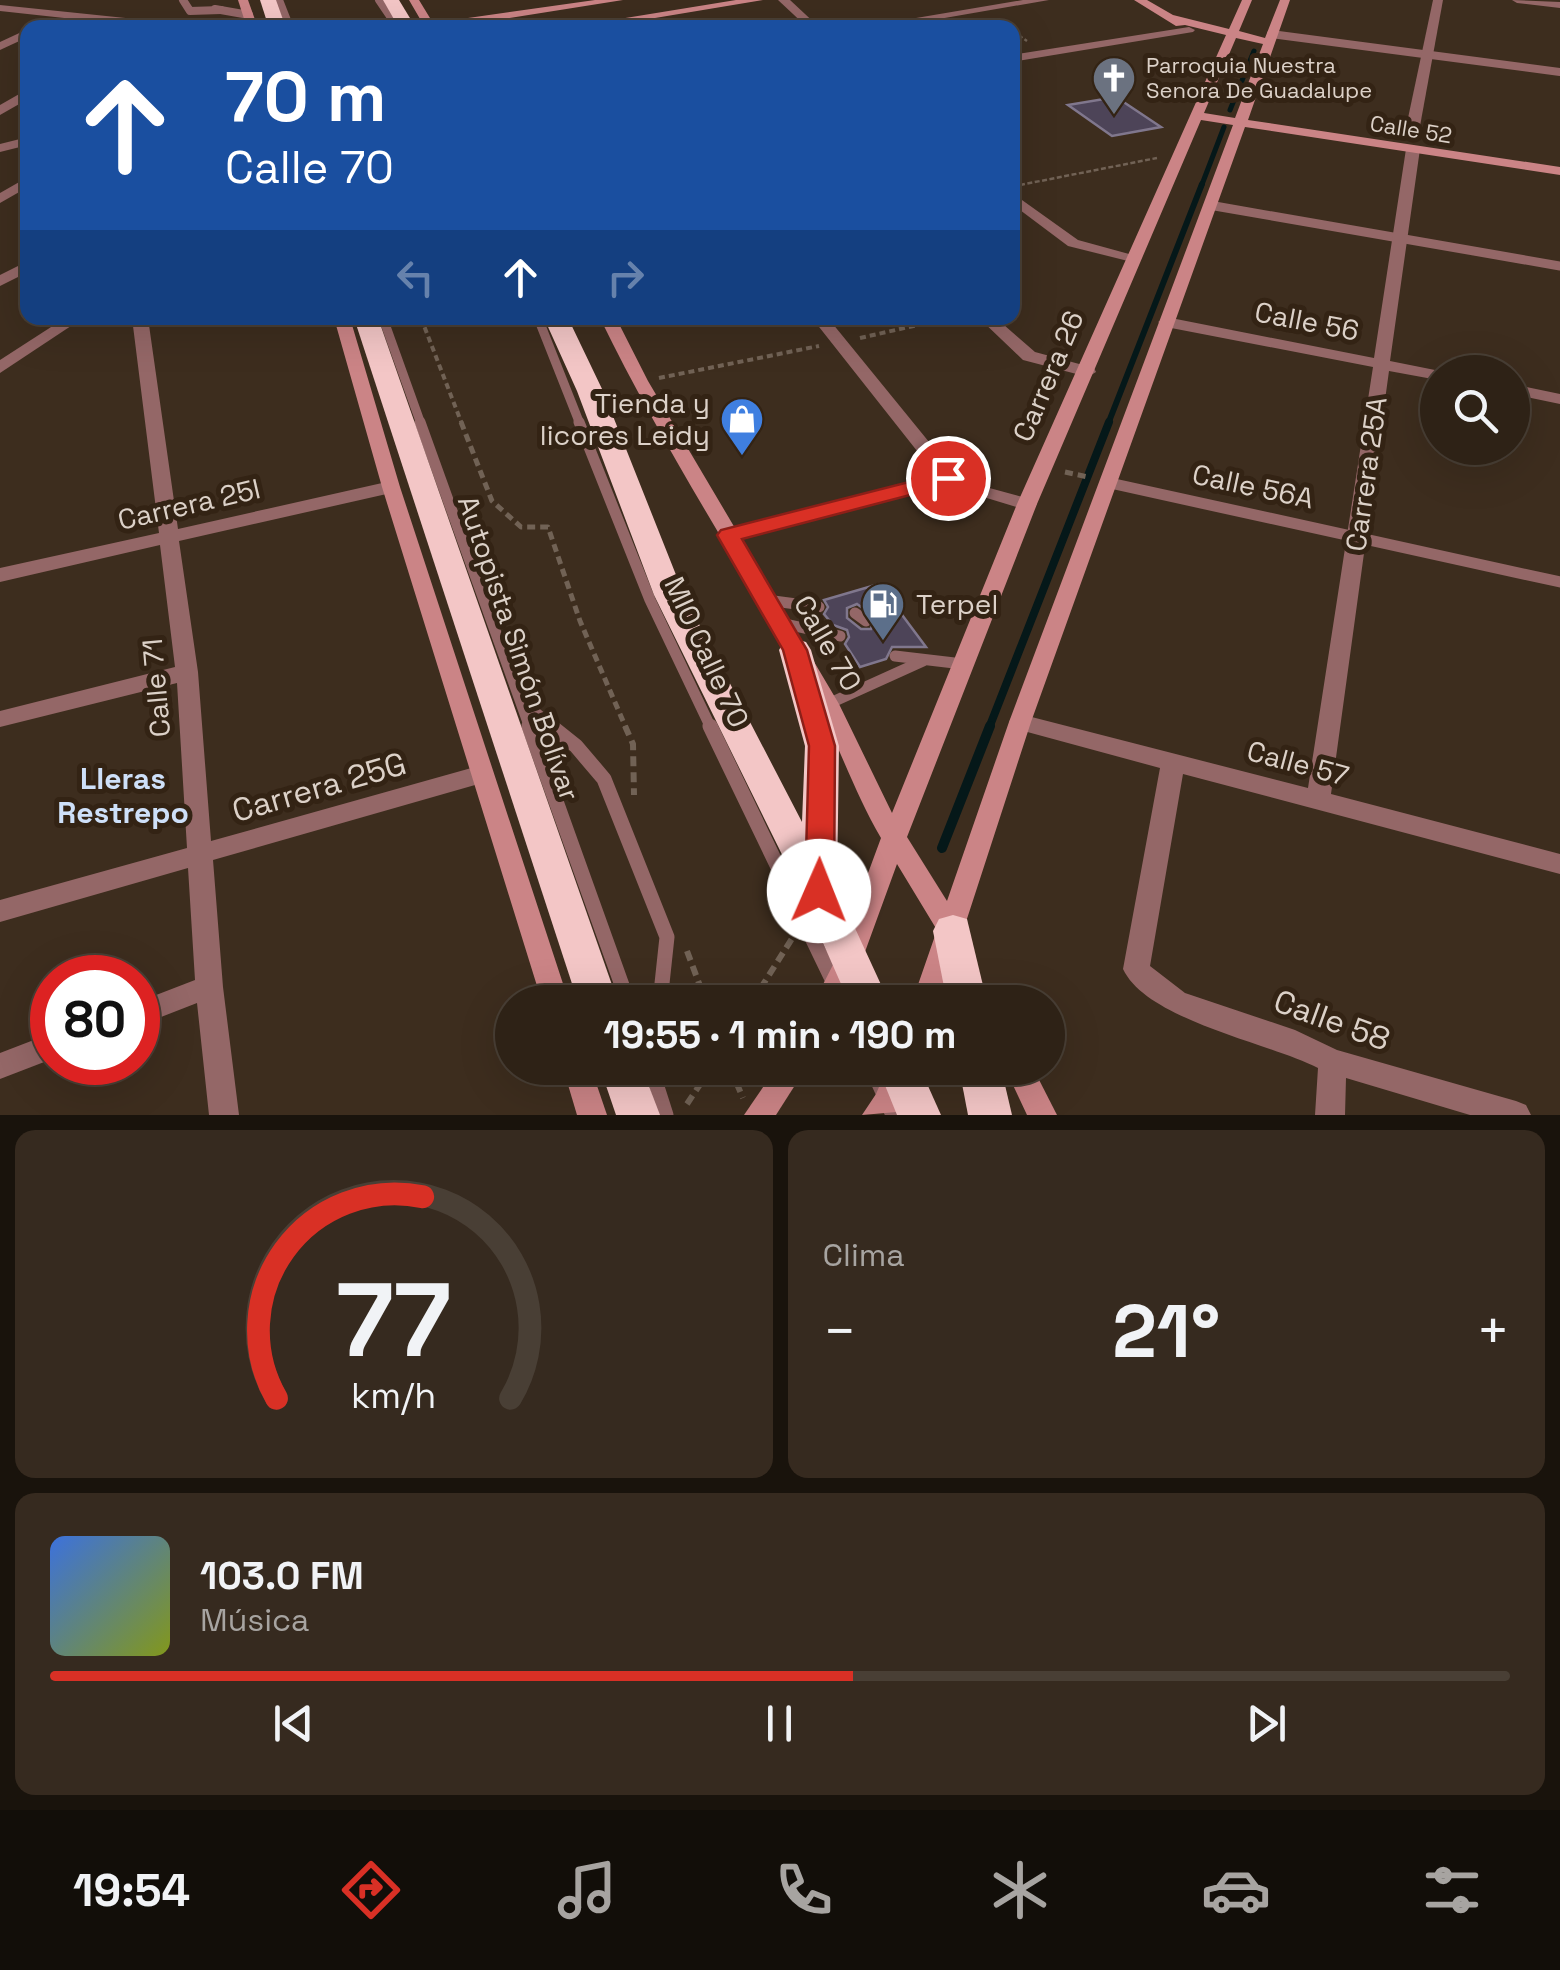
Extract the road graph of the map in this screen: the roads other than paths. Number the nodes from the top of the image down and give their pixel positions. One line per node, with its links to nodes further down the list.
1 (183, 0): 14 (lane)
2 (618, 0): 20 (street)
3 (758, 0): 21 (street)
4 (782, 0): 22 (street)
5 (1044, 0): 23 (street)
6 (1138, 0): 16 (street)
7 (1247, 0): 26 (street, Carrera 26)
8 (1285, 0): 25 (street)
9 (1438, 0): 27 (street, Carrera 25A)
10 (1517, 0): 11 (street)
11 (1560, 5)
12 (0, 8): 15 (street)
13 (210, 8): 14 (lane)
14 (221, 10): 19 (lane)
15 (59, 14): 17 (street); 18 (street)
16 (1171, 18): 24 (street); 26 (street)
17 (49, 20)
18 (102, 20)
19 (248, 20)
20 (477, 20)
21 (623, 20)
22 (806, 20)
23 (914, 20)
24 (1189, 30): 26 (street); 28 (street)
25 (1270, 38): 26 (street); 27 (lane); 30 (street)
26 (1228, 42): 31 (street, Carrera 26)
27 (1428, 55): 29 (lane); 33 (street, Carrera 25A)
28 (1020, 58)
29 (1560, 72)
30 (1250, 100): 32 (street); 33 (street, Calle 52)
31 (1198, 116): 32 (street, Calle 52); 39 (street, Carrera 26)
32 (1241, 123): 33 (street, Calle 52); 37 (street)
33 (1412, 143): 34 (street, Calle 52); 35 (street, Calle 52); 38 (street, Carrera 25A)
34 (1560, 159)
35 (1560, 171)
36 (1020, 203): 39 (street)
37 (1209, 206): 38 (lane); 41 (street)
38 (1400, 238): 40 (lane); 52 (street, Carrera 25A)
39 (1132, 257): 55 (street, Carrera 26)
40 (1560, 266)
41 (1166, 322): 52 (street, Calle 56); 59 (street)
42 (64, 325): 53 (street)
43 (141, 325): 63 (street, Calle 71)
44 (344, 325): 60 (street)
45 (368, 325): 89 (highway, Autopista Simón Bolívar)
46 (386, 325): 75 (lane)
47 (541, 325): 92 (lane, MIO Calle 70)
48 (559, 325): 85 (highway)
49 (611, 325): 62 (street, Calle 70)
50 (826, 325): 58 (street)
51 (995, 325): 55 (street)
52 (1382, 364): 54 (street, Calle 56); 64 (street, Carrera 25A)
53 (0, 368)
54 (1420, 371)
55 (1088, 372): 61 (street, Carrera 26)
56 (1530, 392): 57 (street)
57 (1560, 398)
58 (948, 478): 61 (street); 62 (street)
59 (1103, 481): 64 (lane, Calle 56A); 78 (street)
60 (390, 487): 63 (street, Carrera 25I); 80 (street)
61 (1028, 504): 73 (street, Carrera 26)
62 (728, 535): 67 (street, Calle 70)
63 (171, 536): 65 (street, Carrera 25I); 74 (street, Calle 71)
64 (1357, 537): 66 (lane, Calle 56A); 81 (street, Carrera 25A)
65 (0, 576)
66 (1560, 582)
67 (766, 600): 68 (lane); 69 (street, Calle 70)
68 (819, 607)
69 (788, 636): 70 (lane); 76 (street, Calle 70); 85 (highway)
70 (840, 636)
71 (895, 656): 72 (lane)
72 (923, 661): 73 (lane); 76 (lane)
73 (963, 664): 82 (street, Carrera 26)
74 (186, 672): 77 (street); 83 (street, Calle 71)
75 (521, 700): 90 (lane); 91 (lane)
76 (828, 704): 82 (street, Calle 70)
77 (0, 719)
78 (1020, 722): 79 (street, Calle 57); 87 (street)
79 (1173, 762): 81 (street, Calle 57); 101 (street, Calle 58)
80 (482, 774): 83 (street, Carrera 25G); 88 (street)
81 (1318, 800): 84 (street, Calle 57)
82 (894, 835): 87 (street, Calle 70); 94 (street, Carrera 26)
83 (199, 854): 86 (street, Carrera 25G); 98 (street, Calle 71)
84 (1560, 864)
85 (819, 891): 93 (highway)
86 (0, 911)
87 (953, 931): 95 (street); 96 (highway); 97 (street, Calle 70)
88 (550, 985)
89 (592, 985)
90 (622, 985)
91 (662, 985)
92 (842, 985)
93 (843, 985)
94 (847, 985)
95 (932, 985)
96 (963, 985)
97 (980, 985)
98 (209, 987): 99 (street); 109 (street, Calle 71)
99 (160, 1006)
100 (30, 1054): 102 (street)
101 (1332, 1061): 116 (street); 117 (street, Calle 58)
102 (0, 1066)
103 (582, 1085): 110 (street)
104 (642, 1085): 111 (highway)
105 (652, 1085): 112 (lane)
106 (780, 1085): 113 (street)
107 (984, 1085): 114 (highway)
108 (1027, 1085): 115 (street)
109 (224, 1115)
110 (592, 1115)
111 (638, 1115)
112 (666, 1115)
113 (760, 1115)
114 (990, 1115)
115 (1042, 1115)
116 (1330, 1115)
117 (1516, 1115)

